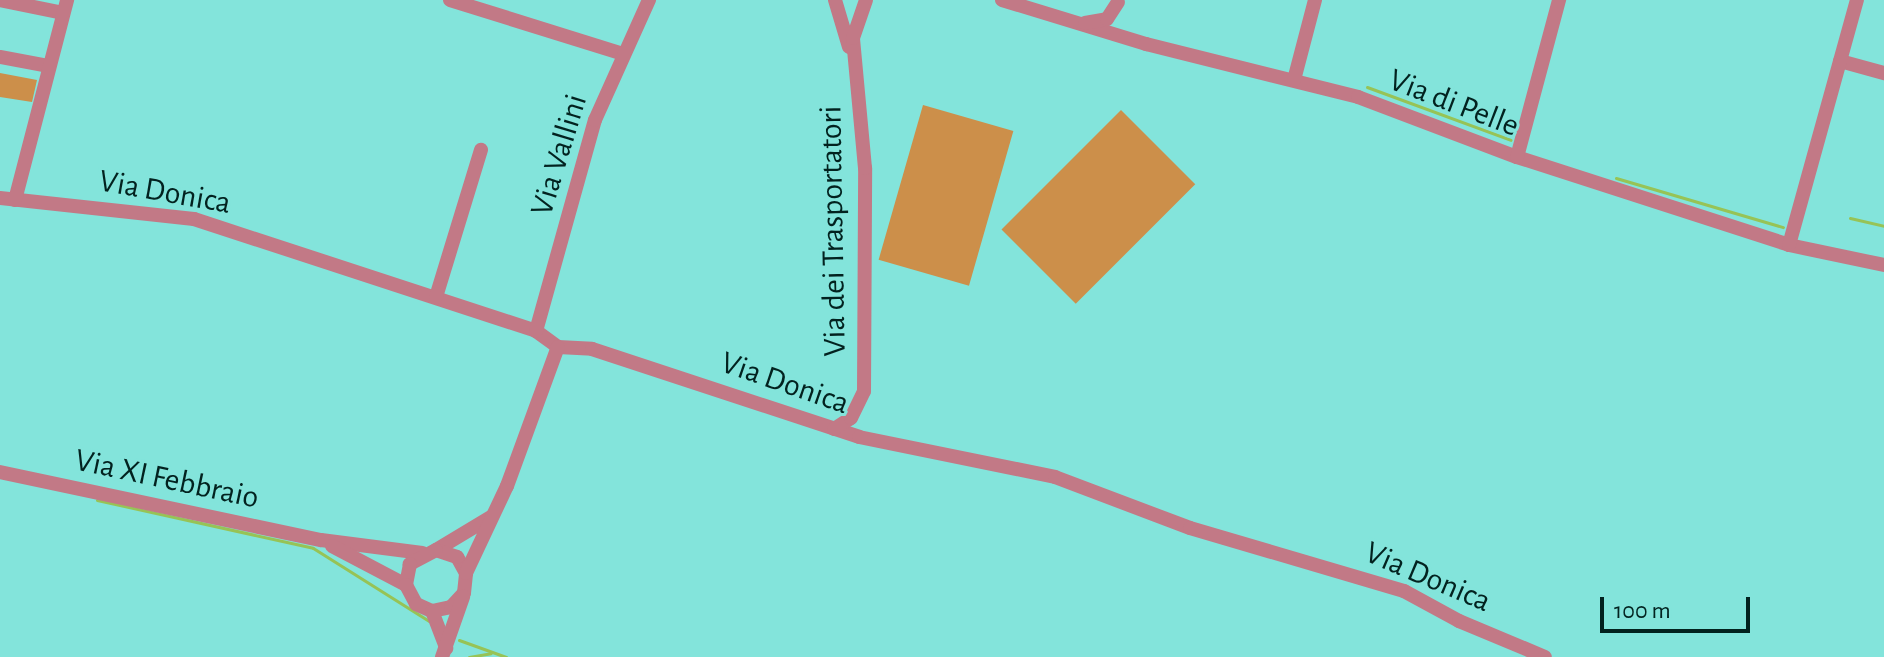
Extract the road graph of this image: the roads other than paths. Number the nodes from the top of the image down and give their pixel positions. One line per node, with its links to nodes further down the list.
1 (0, 0): 11 (street)
2 (450, 0): 14 (street)
3 (649, 0): 14 (street, Via Vallini)
4 (835, 0): 18 (street, Via dei Trasportatori)
5 (866, 0): 18 (street, Via dei Trasportatori)
6 (1002, 0): 12 (street, Via di Pelle)
7 (1315, 0): 20 (street)
8 (1559, 0): 22 (street)
9 (1857, 0): 16 (street)
10 (1118, 1): 12 (street); 13 (street)
11 (65, 6): 17 (street)
12 (1069, 20): 13 (street, Via di Pelle)
13 (1146, 44): 20 (street, Via di Pelle)
14 (623, 54): 27 (street, Via Vallini)
15 (0, 57): 17 (street)
16 (1840, 61): 19 (street); 24 (street)
17 (49, 66): 23 (street)
18 (855, 66): 29 (street, Via dei Trasportatori)
19 (1884, 73)
20 (1294, 80): 22 (street, Via di Pelle)
21 (481, 150): 26 (street)
22 (1517, 157): 24 (street, Via di Pelle)
23 (7, 199): 26 (street, Via Donica)
24 (1789, 245): 25 (street, Via di Pelle)
25 (1884, 265)
26 (436, 297): 27 (street, Via Donica)
27 (536, 331): 28 (street, Via Donica)
28 (558, 347): 29 (street, Via Donica); 31 (street)
29 (834, 429): 39 (street, Via Donica)
30 (0, 472): 32 (street, Via XI Febbraio)
31 (492, 516): 33 (street); 34 (street)
32 (321, 540): 33 (street, Via XI Febbraio); 35 (street, Via XI Febbraio)
33 (429, 551): 34 (street); 35 (street)
34 (466, 573): 36 (street)
35 (406, 585): 37 (street)
36 (464, 593): 37 (street); 38 (street)
37 (432, 611): 38 (street)
38 (444, 652)
39 (1545, 657)

